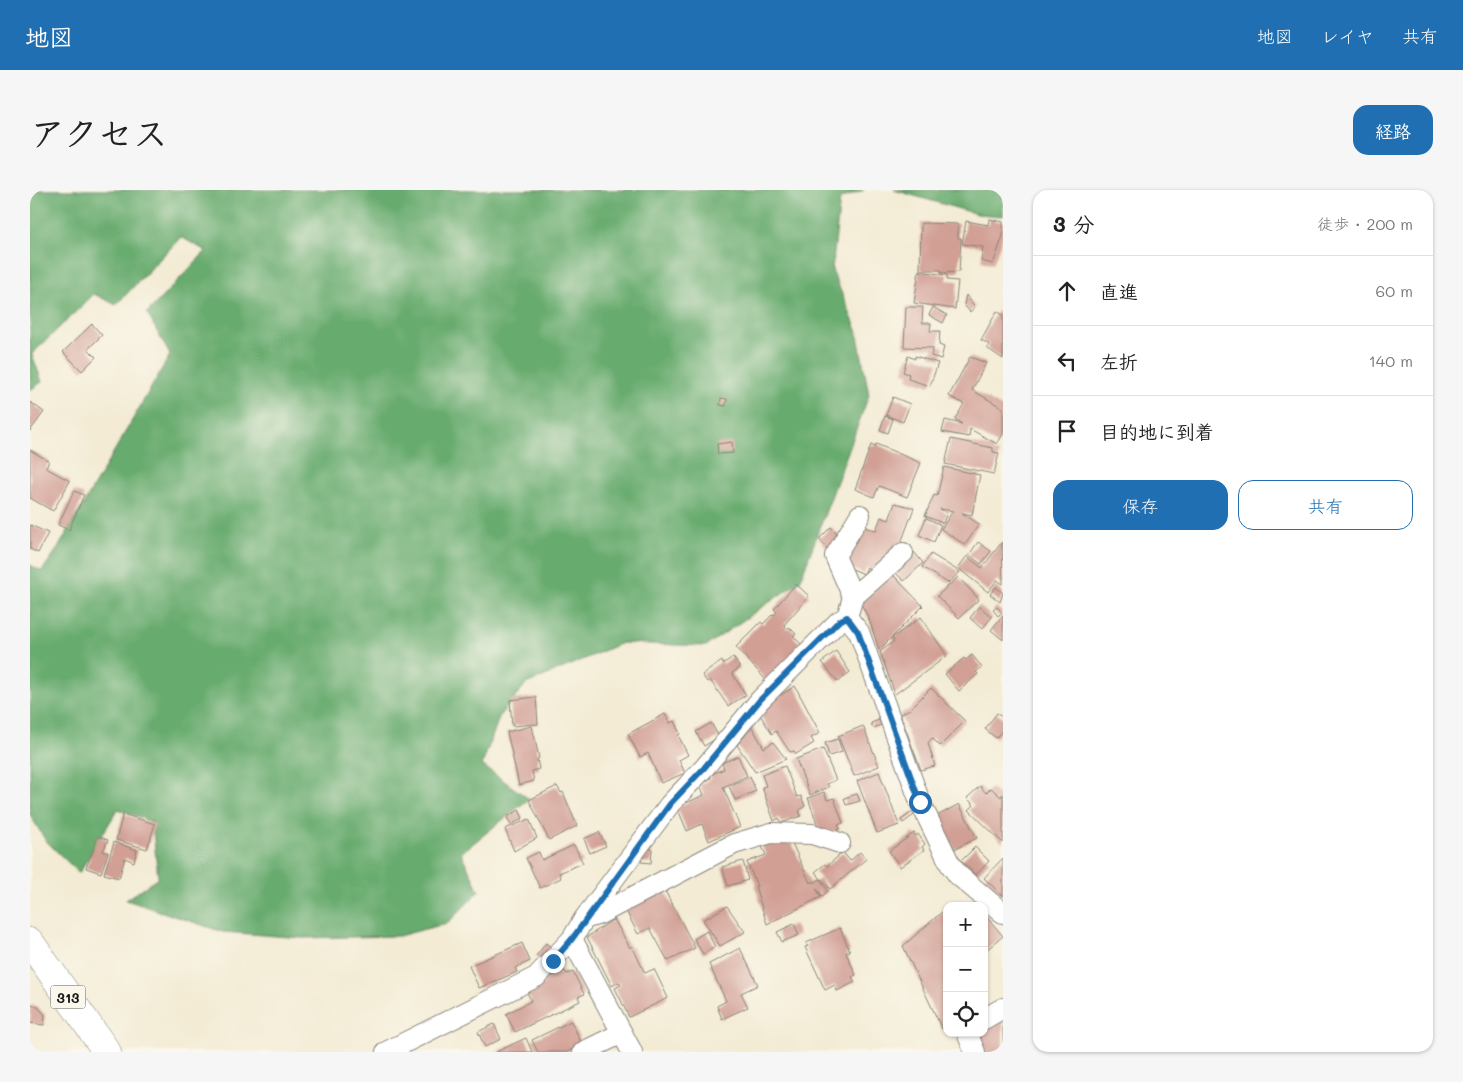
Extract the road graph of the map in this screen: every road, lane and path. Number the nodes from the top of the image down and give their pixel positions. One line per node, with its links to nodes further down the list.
1 (860, 515): 3 (street)
2 (903, 553): 3 (street)
3 (853, 597): 4 (street)
4 (847, 617): 6 (street); 7 (street)
5 (840, 843): 7 (street)
6 (1003, 913)
7 (584, 919): 8 (street)
8 (572, 939): 12 (street); 15 (street)
9 (30, 942): 14 (highway, 313)
10 (1003, 1008): 11 (street)
11 (988, 1016)
12 (622, 1033): 16 (street); 17 (street)
13 (969, 1037): 18 (street)
14 (107, 1052)
15 (386, 1052)
16 (583, 1052)
17 (632, 1052)
18 (976, 1052)

